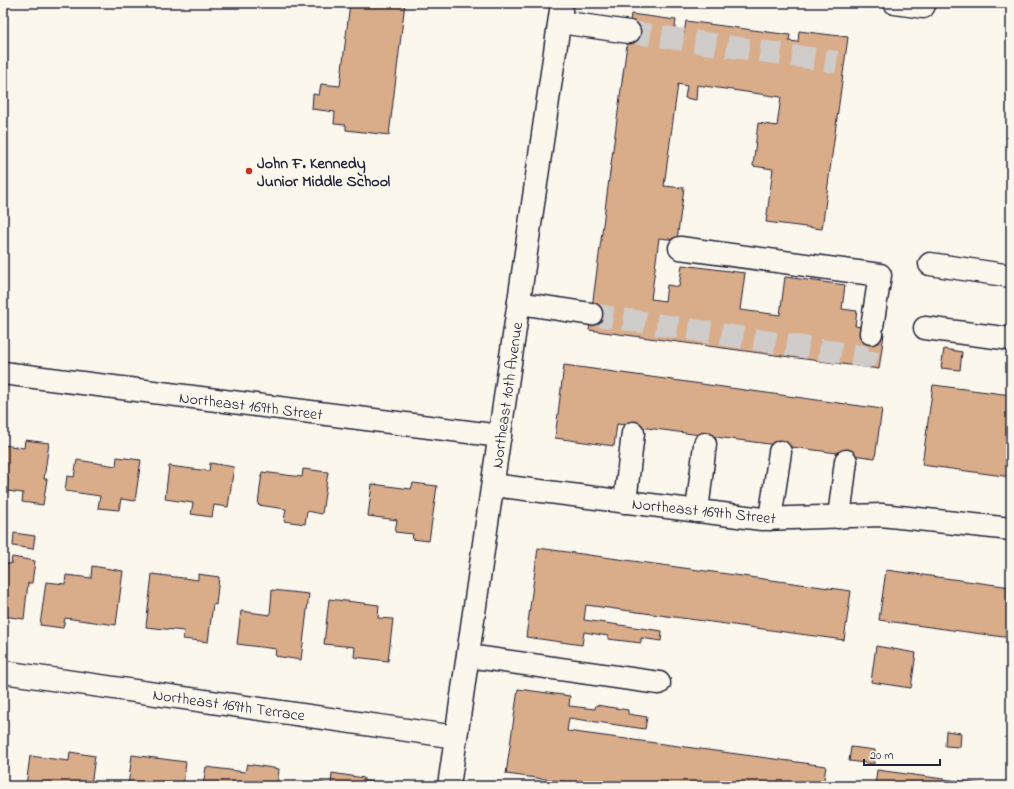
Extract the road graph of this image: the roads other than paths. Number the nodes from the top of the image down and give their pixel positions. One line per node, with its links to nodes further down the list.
1 (895, 3): 2 (street)
2 (924, 3)
3 (561, 12): 4 (street); 8 (street, Northeast 10th Avenue)
4 (629, 32)
5 (680, 248): 11 (street)
6 (930, 264): 7 (street)
7 (1011, 276)
8 (519, 303): 9 (street); 15 (street, Northeast 10th Avenue)
9 (591, 314)
10 (924, 328): 12 (street)
11 (871, 333)
12 (1011, 339)
13 (3, 373): 15 (street, Northeast 169th Street)
14 (633, 433): 20 (street)
15 (500, 436): 19 (street, Northeast 10th Avenue)
16 (705, 444): 21 (street)
17 (780, 452): 23 (street)
18 (846, 461): 22 (street)
19 (493, 485): 20 (street, Northeast 169th Street); 25 (street, Northeast 10th Avenue)
20 (625, 502): 21 (street, Northeast 169th Street)
21 (697, 511): 23 (street, Northeast 169th Street)
22 (839, 516): 23 (street, Northeast 169th Street); 24 (street, Northeast 169th Street)
23 (770, 519)
24 (1011, 529)
25 (468, 656): 27 (street); 28 (street, Northeast 10th Avenue)
26 (3, 672): 28 (street, Northeast 169th Terrace)
27 (659, 683)
28 (456, 737): 29 (street, Northeast 10th Avenue)
29 (449, 786)

